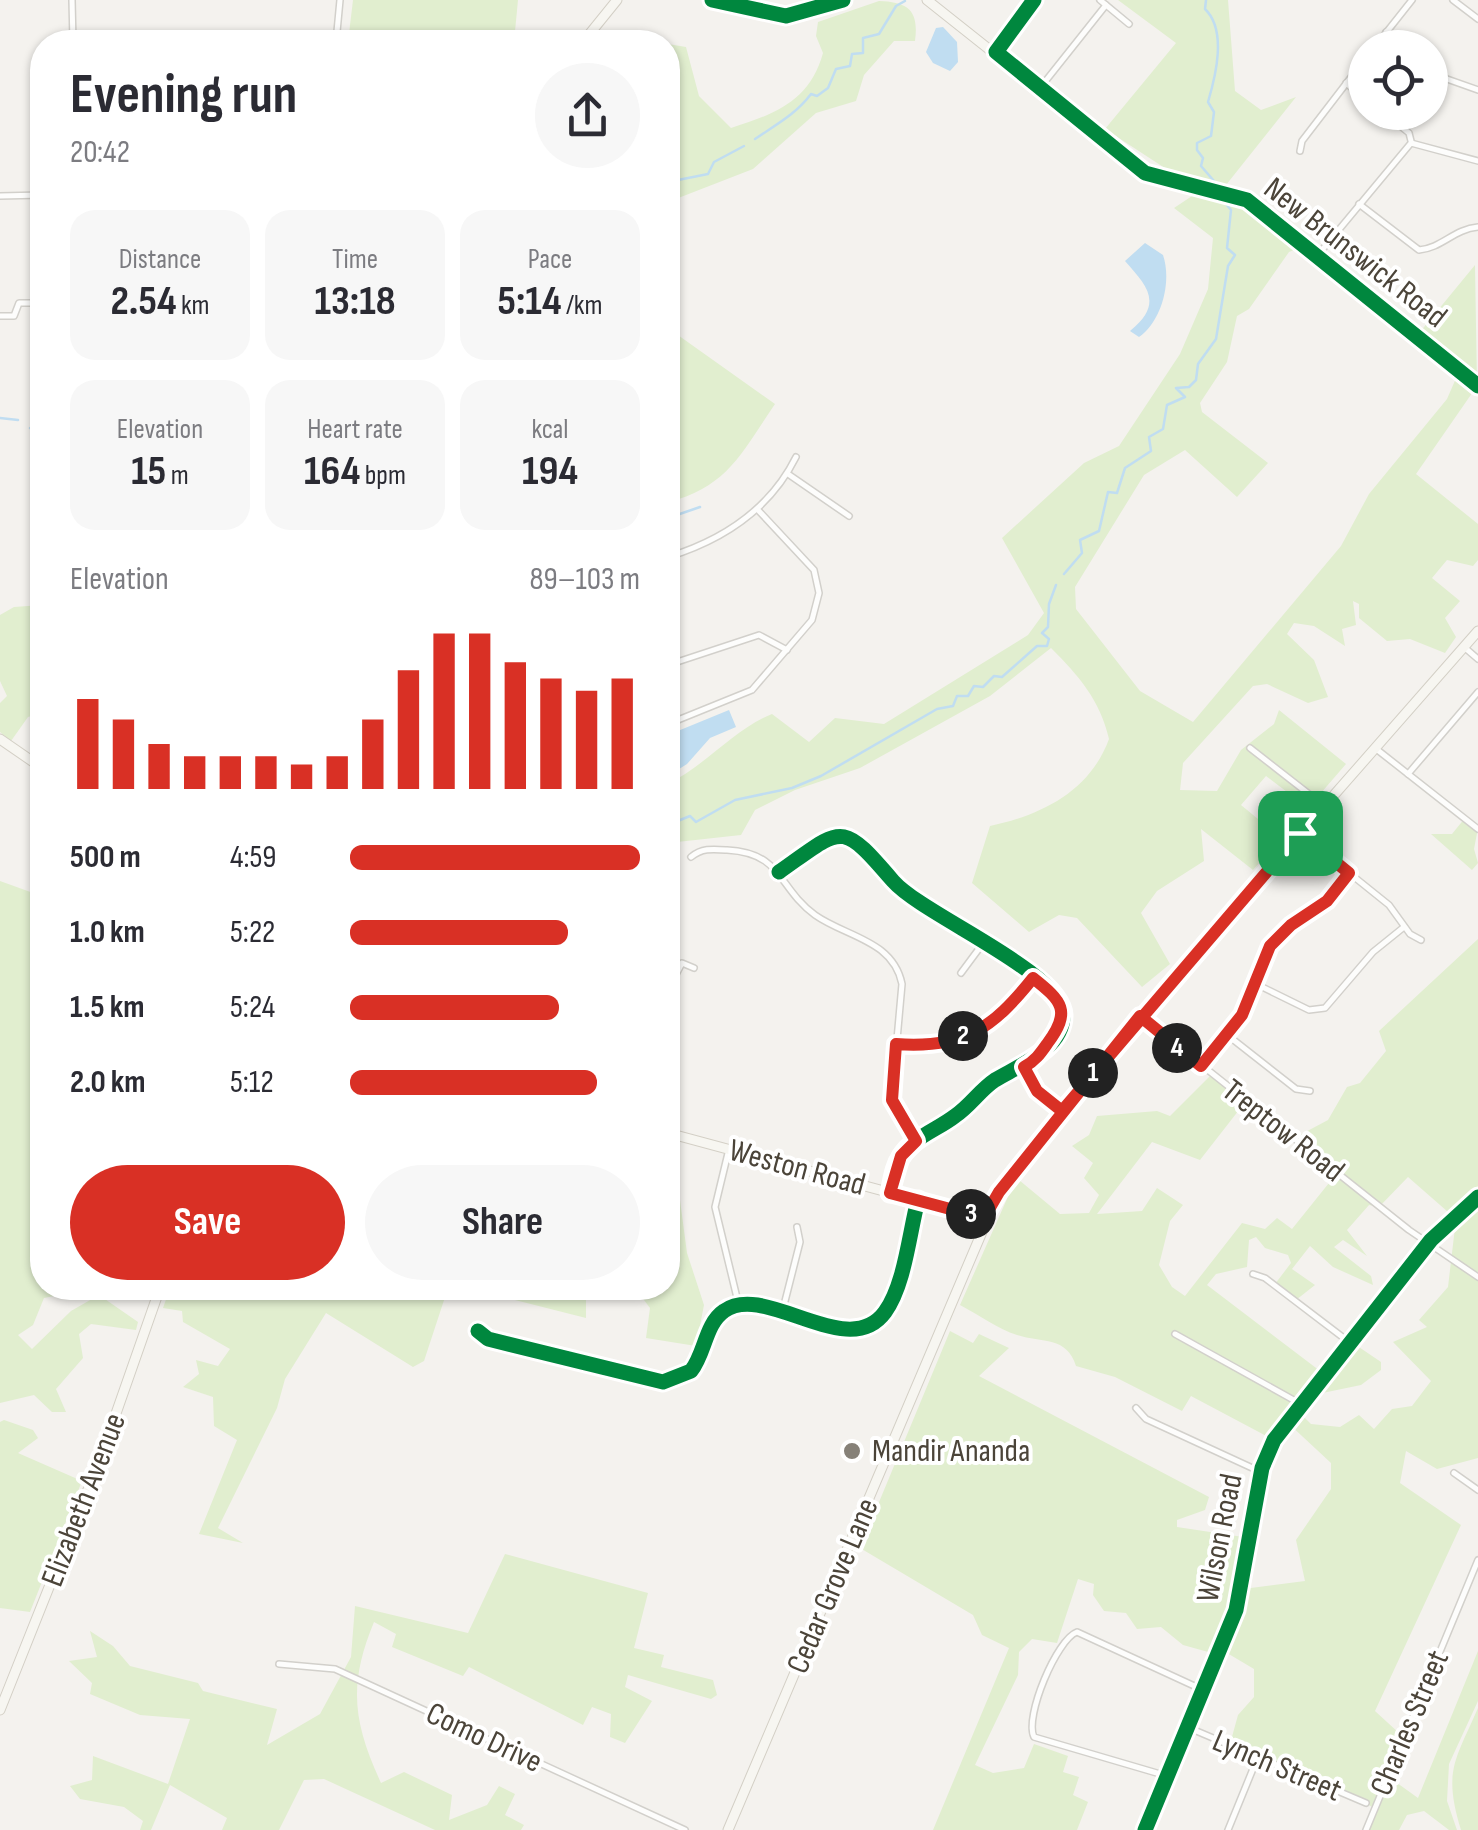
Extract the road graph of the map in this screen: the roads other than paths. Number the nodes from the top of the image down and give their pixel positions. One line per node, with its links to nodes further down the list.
1 (72, 0): 13 (street)
2 (340, 0): 14 (street)
3 (617, 0): 15 (street)
4 (712, 0): 5 (street)
5 (843, 0)
6 (927, 0): 17 (street, New Brunswick Road)
7 (1034, 0): 17 (street)
8 (1412, 0): 16 (street)
9 (1452, 0): 11 (street)
10 (1103, 2): 12 (street); 21 (street)
11 (1478, 19)
12 (1129, 24)
13 (73, 30)
14 (337, 30)
15 (593, 30)
16 (1388, 30)
17 (994, 51): 21 (street, New Brunswick Road)
18 (1448, 79): 22 (street)
19 (1348, 81): 20 (street)
20 (1346, 84): 25 (street)
21 (1040, 88): 31 (street, New Brunswick Road)
22 (1478, 90)
23 (1404, 130): 24 (street)
24 (1411, 142): 26 (street); 29 (street)
25 (1300, 151)
26 (1478, 161)
27 (30, 195): 28 (street)
28 (0, 196)
29 (1359, 204): 30 (street); 31 (street)
30 (1478, 227)
31 (1317, 256): 34 (street, New Brunswick Road)
32 (30, 303): 33 (street)
33 (0, 316)
34 (1478, 386)
35 (796, 457): 36 (street)
36 (788, 474): 37 (street); 38 (street)
37 (758, 510): 39 (street); 42 (street)
38 (850, 516)
39 (680, 553)
40 (1478, 631): 41 (street, Cedar Grove Lane)
41 (1464, 647): 43 (street); 49 (street, Cedar Grove Lane)
42 (788, 650): 44 (street); 46 (street)
43 (1478, 658)
44 (680, 660)
45 (1478, 692): 51 (street)
46 (680, 719)
47 (0, 739): 50 (street)
48 (1250, 748): 52 (street)
49 (1375, 748): 51 (street); 52 (street, Cedar Grove Lane)
50 (30, 760)
51 (1408, 774): 53 (street)
52 (1323, 806): 54 (street, Cedar Grove Lane)
53 (1478, 828)
54 (1300, 833): 57 (street); 66 (street, Cedar Grove Lane)
55 (691, 857): 56 (street)
56 (779, 872): 60 (street); 68 (street)
57 (1349, 873): 58 (street); 65 (street)
58 (1404, 926): 59 (street); 65 (street)
59 (1421, 940)
60 (984, 942): 63 (street); 64 (street)
61 (680, 965): 62 (street)
62 (694, 968)
63 (962, 974)
64 (1033, 978): 68 (street); 70 (street)
65 (1254, 983): 67 (street)
66 (1140, 1016): 69 (street, Treptow Road); 72 (street, Cedar Grove Lane)
67 (1226, 1034): 69 (street); 71 (street)
68 (896, 1044): 74 (street)
69 (1201, 1066): 83 (street, Treptow Road)
70 (1024, 1067): 72 (street); 74 (street)
71 (1310, 1091)
72 (1062, 1111): 79 (street, Cedar Grove Lane)
73 (680, 1135): 75 (street, Weston Road)
74 (916, 1141): 76 (street)
75 (729, 1149): 76 (street, Weston Road); 87 (street)
76 (890, 1193): 78 (street, Weston Road)
77 (1478, 1197): 83 (street, Wilson Road)
78 (918, 1200): 80 (street, Weston Road); 88 (street)
79 (994, 1200): 80 (street); 81 (street, Cedar Grove Lane)
80 (962, 1212): 81 (street, Weston Road)
81 (984, 1218): 107 (street, Cedar Grove Lane)
82 (797, 1226): 88 (street)
83 (1428, 1244): 85 (street, Treptow Road); 91 (street, Wilson Road)
84 (1253, 1274): 91 (street)
85 (1478, 1276)
86 (156, 1300): 100 (street, Elizabeth Avenue)
87 (739, 1306): 88 (street); 89 (street)
88 (782, 1313)
89 (478, 1331)
90 (1175, 1334): 92 (street)
91 (1349, 1342): 92 (street, Wilson Road)
92 (1300, 1404): 94 (street, Wilson Road)
93 (1136, 1408): 94 (street)
94 (1261, 1472): 99 (street, Wilson Road)
95 (1454, 1474): 96 (street)
96 (1478, 1490)
97 (1478, 1560): 110 (street, Charles Street)
98 (278, 1664): 106 (street, Como Drive)
99 (1203, 1690): 102 (street, Wilson Road); 104 (street)
100 (3, 1696): 101 (street, Elizabeth Avenue)
101 (0, 1710)
102 (1187, 1728): 103 (street, Lynch Street); 104 (street, Wilson Road)
103 (1258, 1758): 105 (street, Lynch Street); 109 (street)
104 (1167, 1776): 108 (street, Wilson Road)
105 (1366, 1803)
106 (684, 1830)
107 (728, 1830)
108 (1145, 1830)
109 (1228, 1830)
110 (1366, 1830)

